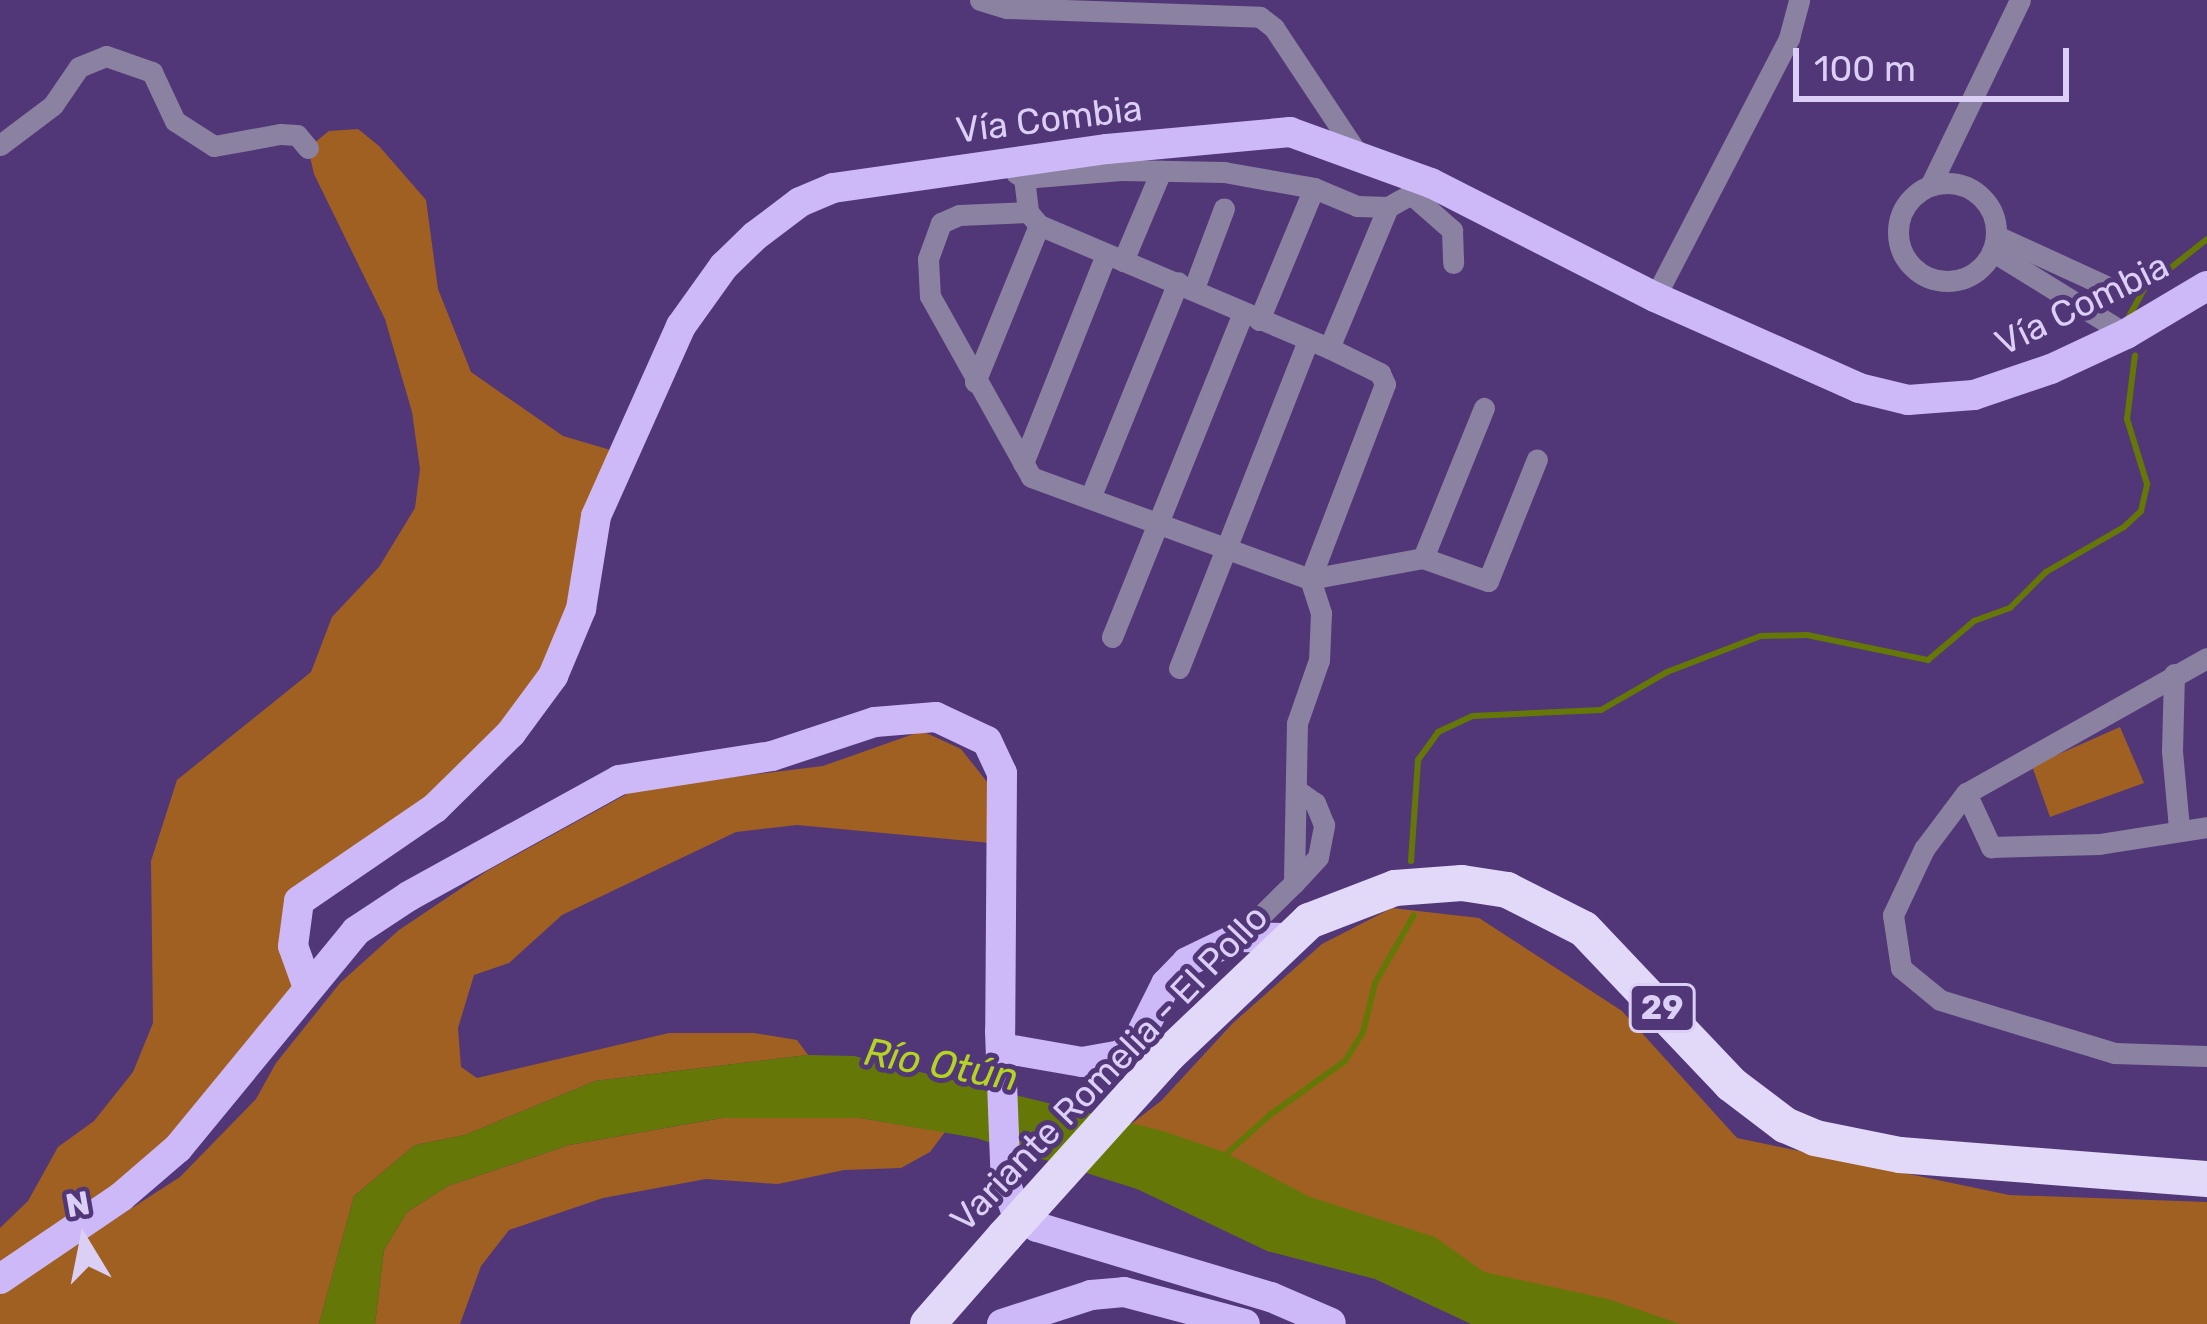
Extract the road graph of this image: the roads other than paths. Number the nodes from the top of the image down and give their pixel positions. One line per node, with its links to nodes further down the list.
1 (980, 0): 6 (street)
2 (1799, 0): 21 (street)
3 (2020, 0): 9 (street)
4 (0, 145): 5 (street)
5 (308, 148)
6 (1361, 159): 7 (main road, Vía Combia); 11 (main road, Vía Combia)
7 (1012, 171): 8 (street); 14 (street); 43 (main road, Vía Combia)
8 (1161, 171): 10 (street); 16 (street)
9 (1930, 184): 15 (street); 15 (street)
10 (1314, 188): 12 (street); 22 (street)
11 (1421, 189): 12 (street); 17 (street); 21 (main road, Vía Combia)
12 (1388, 207): 24 (street)
13 (1224, 208): 18 (street)
14 (1033, 219): 16 (street); 25 (street); 25 (street)
15 (1994, 243): 19 (street); 23 (street)
16 (1114, 257): 18 (street); 28 (street)
17 (1453, 263)
18 (1186, 285): 22 (street); 29 (street)
19 (2106, 286)
20 (2207, 286): 23 (main road, Vía Combia)
21 (1655, 297): 23 (main road, Vía Combia)
22 (1251, 317): 24 (street); 30 (street)
23 (2126, 334)
24 (1319, 344): 31 (street); 33 (street)
25 (975, 382): 28 (street)
26 (1484, 407): 32 (street)
27 (1538, 459): 32 (street)
28 (1023, 463): 29 (street)
29 (1090, 498): 30 (street)
30 (1158, 523): 31 (street); 34 (street)
31 (1227, 548): 33 (street); 36 (street)
32 (1423, 558): 33 (street)
33 (1310, 579): 41 (street)
34 (1112, 638)
35 (2207, 658): 37 (street)
36 (1179, 668)
37 (2174, 674): 38 (street); 40 (street)
38 (1966, 793): 40 (street); 45 (street)
39 (2207, 827): 40 (street)
40 (2179, 828)
41 (1239, 937): 42 (main road); 44 (main road)
42 (1287, 938): 46 (highway, Variante Romelia - El Pollo / 29); 48 (highway, Variante Romelia - El Pollo / 29, bridge)
43 (308, 985): 44 (main road); 47 (main road)
44 (1001, 1048): 51 (main road)
45 (2207, 1056)
46 (2207, 1179)
47 (0, 1279)
48 (928, 1324)
49 (1002, 1324): 50 (main road)
50 (1245, 1324)
51 (1330, 1324)

